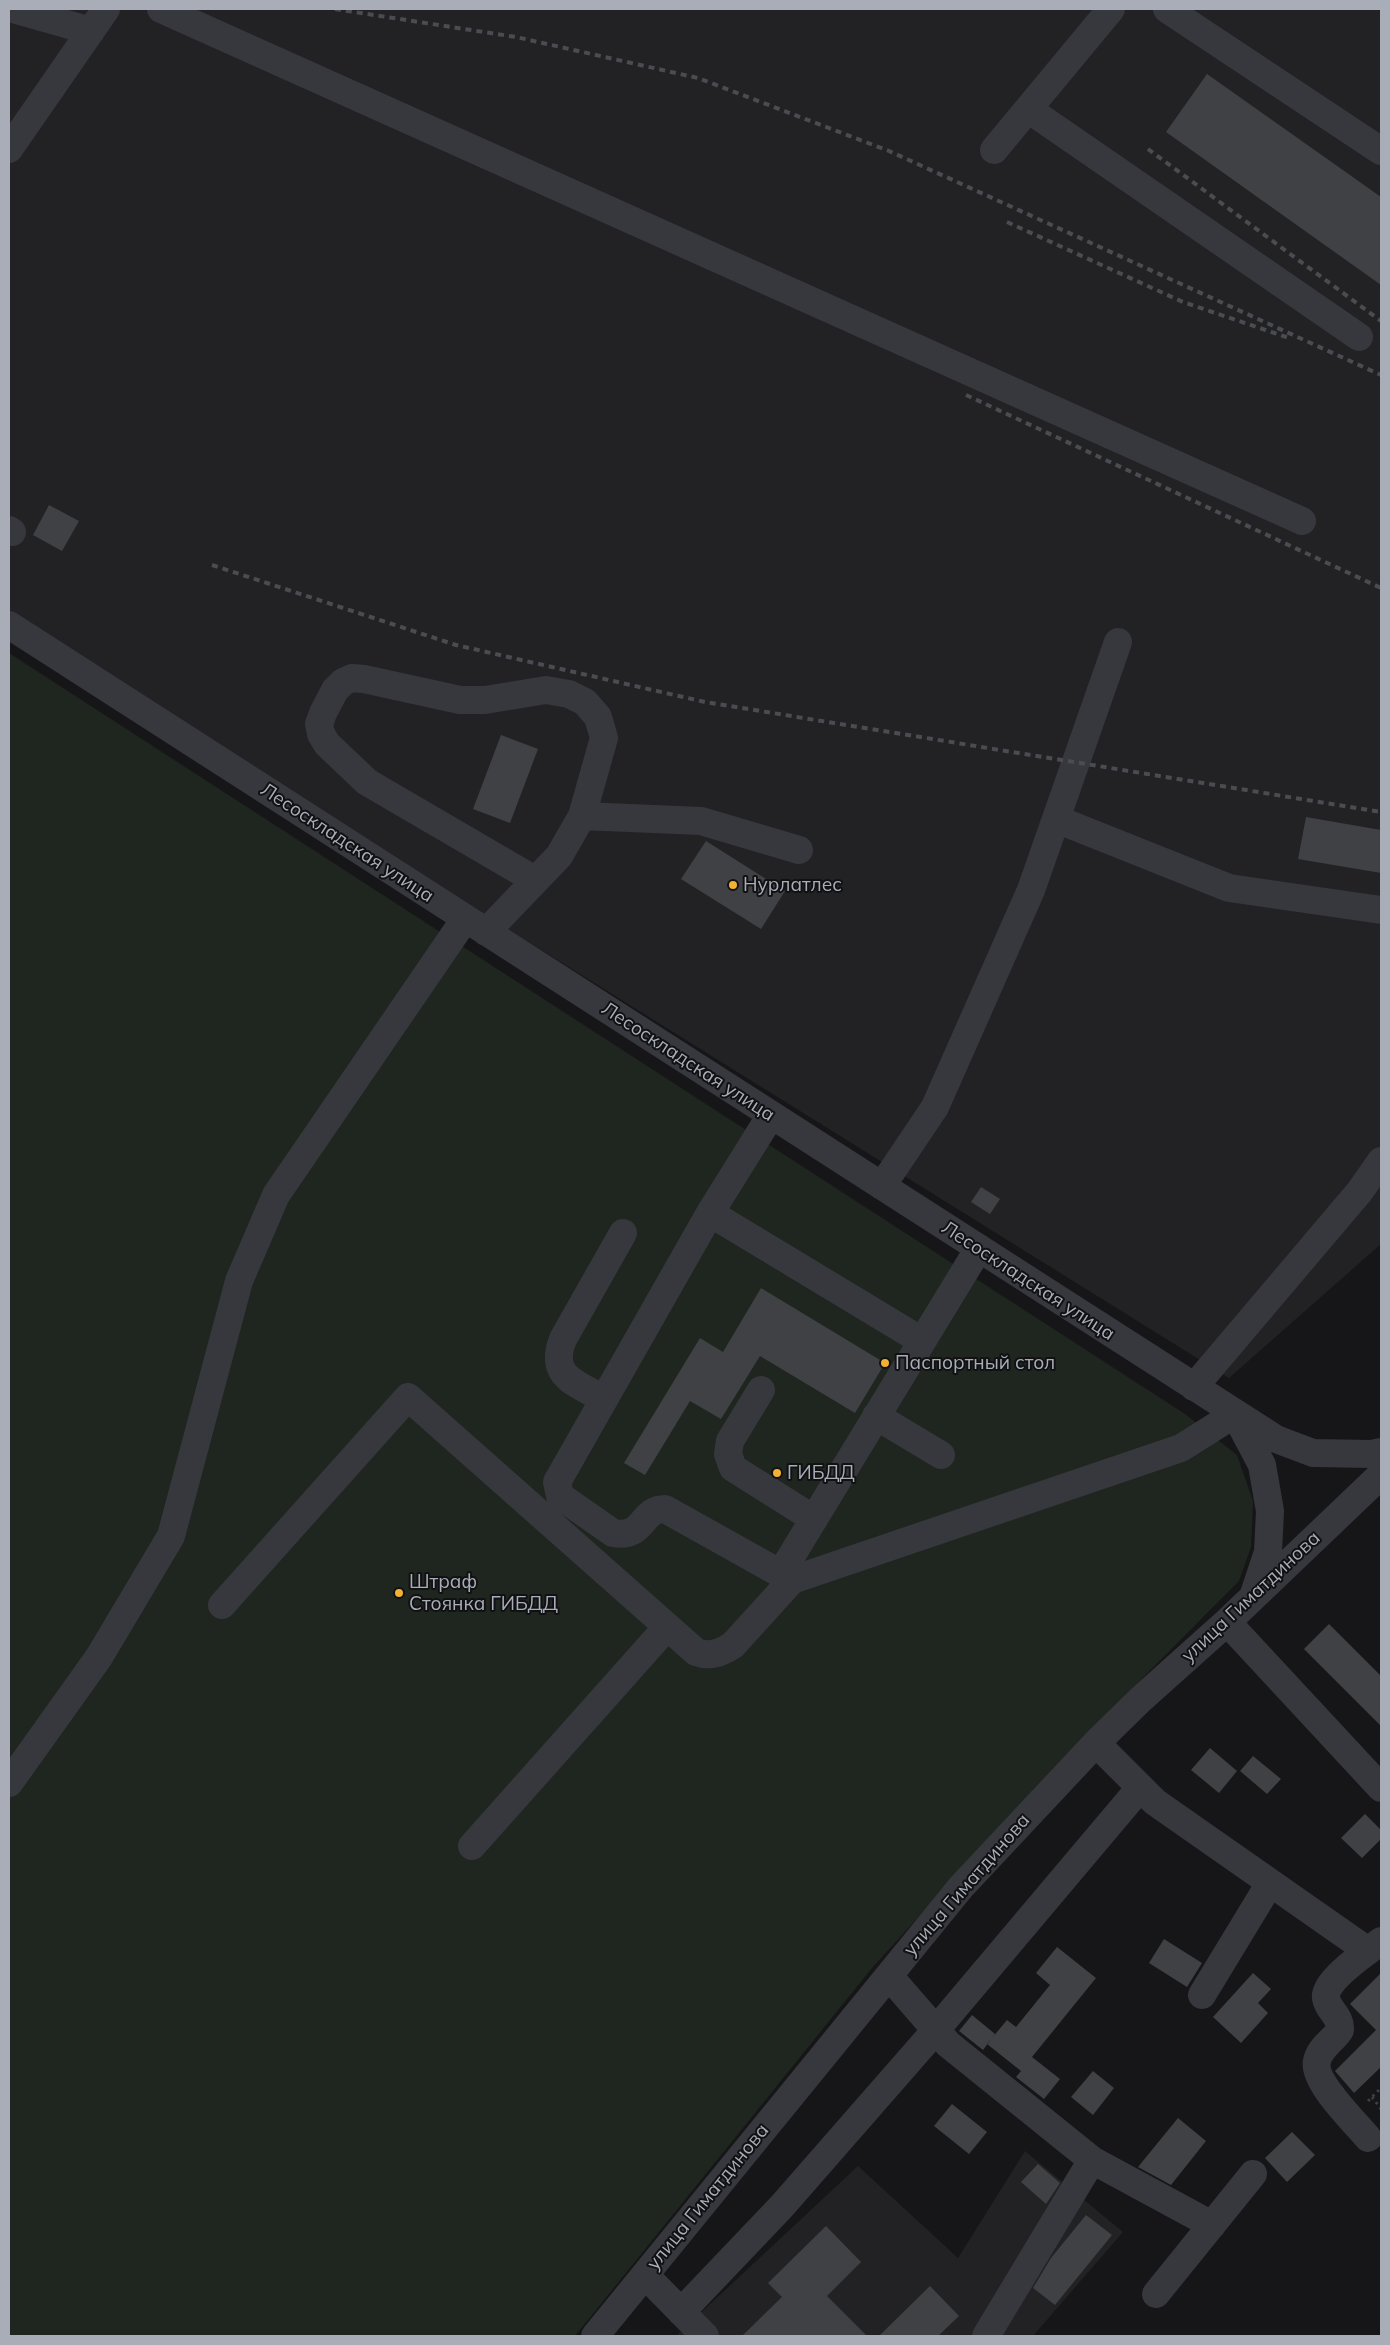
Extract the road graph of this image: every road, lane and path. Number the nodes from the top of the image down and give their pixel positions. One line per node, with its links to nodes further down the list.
1 (13, 9): 5 (street)
2 (161, 9): 11 (street)
3 (1111, 9): 6 (street)
4 (1167, 9): 9 (street)
5 (98, 20): 7 (street)
6 (1028, 109): 8 (street); 10 (street)
7 (9, 149)
8 (994, 150)
9 (1381, 151)
10 (1359, 337)
11 (1302, 521)
12 (9, 625): 19 (street, Лесоскладская улица)
13 (1118, 642): 15 (street)
14 (582, 816): 16 (street); 17 (street); 17 (street)
15 (1056, 819): 18 (street); 22 (street)
16 (799, 850)
17 (535, 880): 19 (street)
18 (1381, 910)
19 (476, 925): 20 (street, Лесоскладская улица); 42 (street)
20 (771, 1115): 22 (street, Лесоскладская улица); 23 (street)
21 (1381, 1161): 27 (street)
22 (882, 1186): 25 (street, Лесоскладская улица)
23 (710, 1213): 26 (street); 29 (street)
24 (623, 1233): 29 (street)
25 (978, 1248): 26 (street); 27 (street, Лесоскладская улица)
26 (922, 1341): 31 (street)
27 (1194, 1388): 30 (street, Лесоскладская улица)
28 (761, 1390): 35 (street)
29 (604, 1399): 36 (street)
30 (1235, 1414): 32 (street, Лесоскладская улица); 36 (street); 37 (street)
31 (876, 1416): 33 (street); 35 (street)
32 (1381, 1452)
33 (941, 1455)
34 (1381, 1475): 37 (street, улица Гиматдинова)
35 (814, 1519): 36 (street)
36 (786, 1576): 40 (street)
37 (1253, 1597): 39 (street, улица Гиматдинова)
38 (222, 1606): 40 (street)
39 (1228, 1622): 41 (street, улица Гиматдинова); 43 (street)
40 (667, 1627): 45 (street)
41 (1096, 1743): 44 (street); 48 (street, улица Гиматдинова)
42 (9, 1783)
43 (1381, 1788)
44 (1139, 1789): 46 (street); 50 (street)
45 (472, 1846)
46 (1270, 1883): 47 (street); 49 (street)
47 (1375, 1946): 53 (street)
48 (889, 1976): 50 (street); 57 (street, улица Гиматдинова)
49 (1202, 1995)
50 (935, 2031): 54 (street); 59 (street)
51 (1372, 2097): 52 (path)
52 (1381, 2109)
53 (1368, 2138)
54 (1092, 2160): 56 (street); 62 (street)
55 (1253, 2174): 56 (street)
56 (1212, 2225): 58 (street)
57 (645, 2275): 59 (street); 60 (street, улица Гиматдинова)
58 (1156, 2294)
59 (681, 2312): 61 (street)
60 (595, 2336)
61 (705, 2336)
62 (986, 2336)

